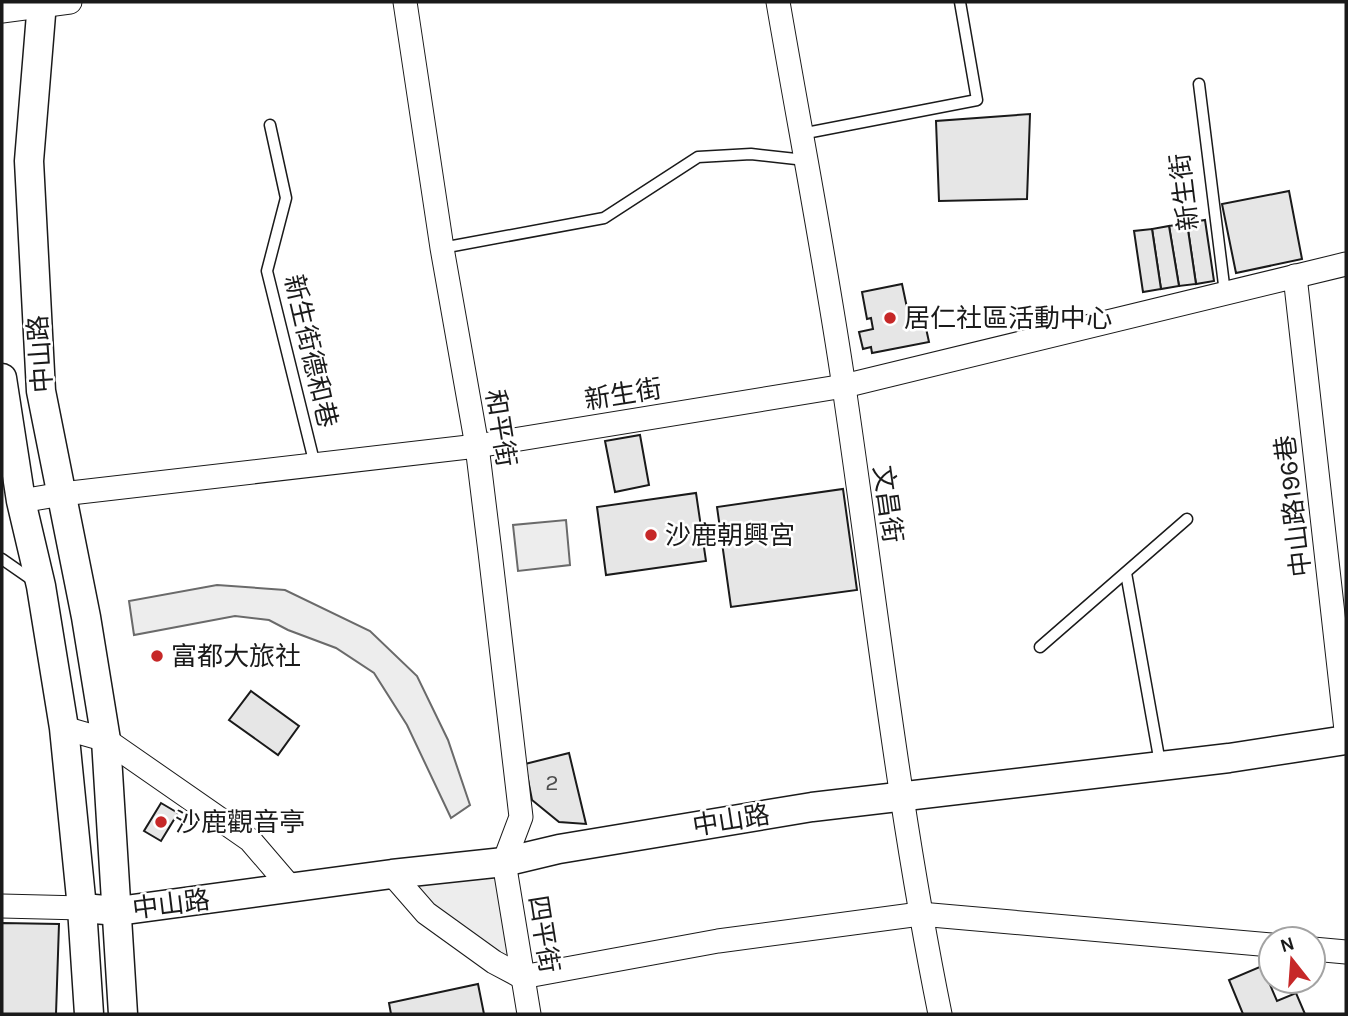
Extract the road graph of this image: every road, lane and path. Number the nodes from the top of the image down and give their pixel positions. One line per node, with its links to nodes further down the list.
1 (70, 2): 5 (street)
2 (405, 2): 11 (street, 和平街)
3 (778, 2): 9 (street, 文昌街)
4 (960, 2): 9 (lane)
5 (42, 4): 6 (street); 19 (street, 中山路)
6 (2, 11)
7 (1199, 84): 14 (lane, 新生街)
8 (270, 125): 18 (lane, 新生街德和巷)
9 (801, 134): 10 (street, 文昌街)
10 (805, 160): 11 (lane); 16 (street, 文昌街)
11 (442, 247): 17 (street, 和平街)
12 (1346, 264): 13 (street, 新生街)
13 (1295, 276): 14 (street, 新生街); 27 (street, 中山路196巷)
14 (1225, 293): 16 (street, 新生街)
15 (2, 378): 20 (street, 中山路)
16 (844, 386): 17 (street, 新生街); 31 (street, 文昌街)
17 (477, 446): 18 (street, 新生街); 32 (street, 和平街)
18 (315, 465): 19 (street, 新生街)
19 (62, 494): 20 (street, 新生街); 28 (street, 中山路)
20 (21, 501): 24 (street, 中山路)
21 (1187, 519): 23 (lane)
22 (2, 559): 24 (lane)
23 (1126, 573): 25 (lane); 30 (lane)
24 (41, 586): 26 (street, 中山路)
25 (1040, 647)
26 (64, 728): 28 (street); 36 (street, 中山路)
27 (1346, 730)
28 (106, 740): 34 (street); 37 (street, 中山路)
29 (1346, 740): 30 (street, 中山路)
30 (1161, 766): 31 (street, 中山路)
31 (900, 797): 32 (street, 中山路); 38 (street, 文昌街)
32 (505, 862): 33 (street, 中山路); 42 (street, 四平街)
33 (392, 874): 34 (street, 中山路); 42 (street)
34 (292, 889): 37 (street, 中山路)
35 (2, 906): 36 (street)
36 (82, 908): 37 (street, 中山路); 43 (street)
37 (118, 911): 44 (street)
38 (920, 914): 39 (street); 42 (street); 46 (street, 文昌街)
39 (1257, 944)
40 (1327, 950): 41 (street)
41 (1346, 952)
42 (522, 976): 45 (street, 四平街)
43 (89, 1014)
44 (123, 1014)
45 (529, 1014)
46 (940, 1014)

